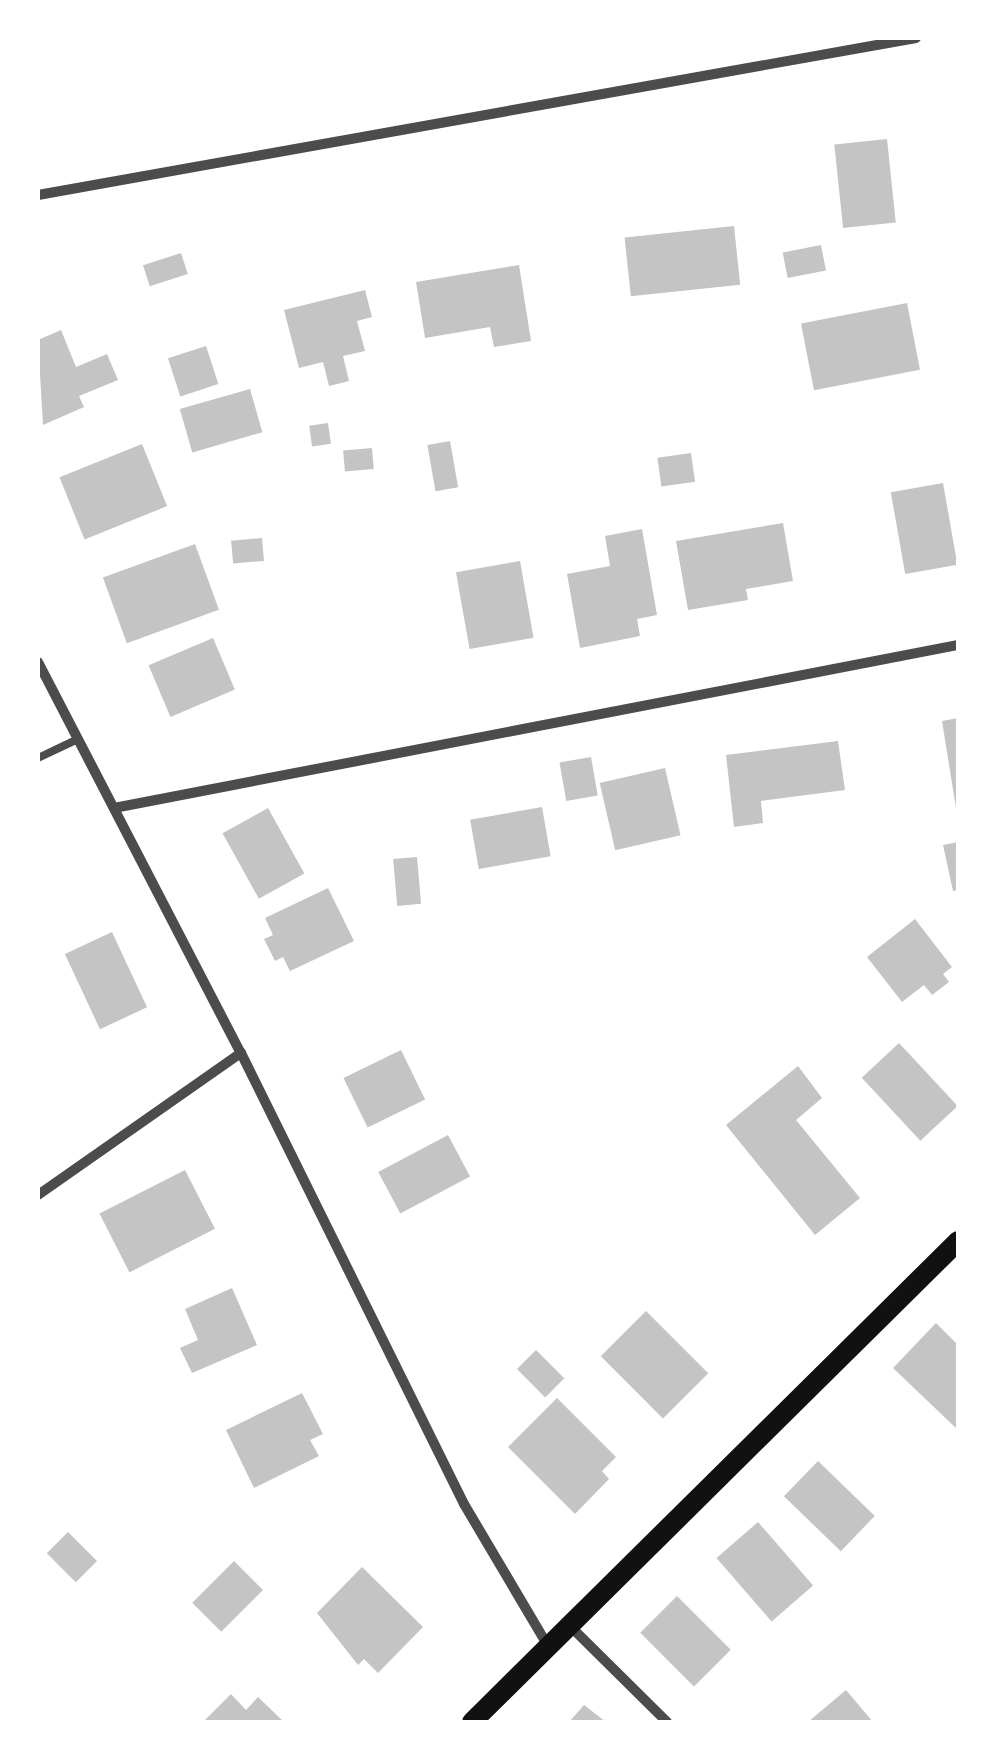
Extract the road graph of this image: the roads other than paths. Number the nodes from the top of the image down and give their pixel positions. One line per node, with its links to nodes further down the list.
1 (916, 38): 2 (street)
2 (38, 195)
3 (958, 646): 7 (street)
4 (38, 662): 5 (street)
5 (78, 739): 6 (lane); 7 (street)
6 (38, 758)
7 (114, 808): 8 (street)
8 (241, 1053): 9 (street); 12 (street)
9 (38, 1195)
10 (958, 1241): 11 (main road)
11 (569, 1625): 12 (main road); 14 (street)
12 (548, 1646): 13 (main road)
13 (472, 1722)
14 (667, 1722)

